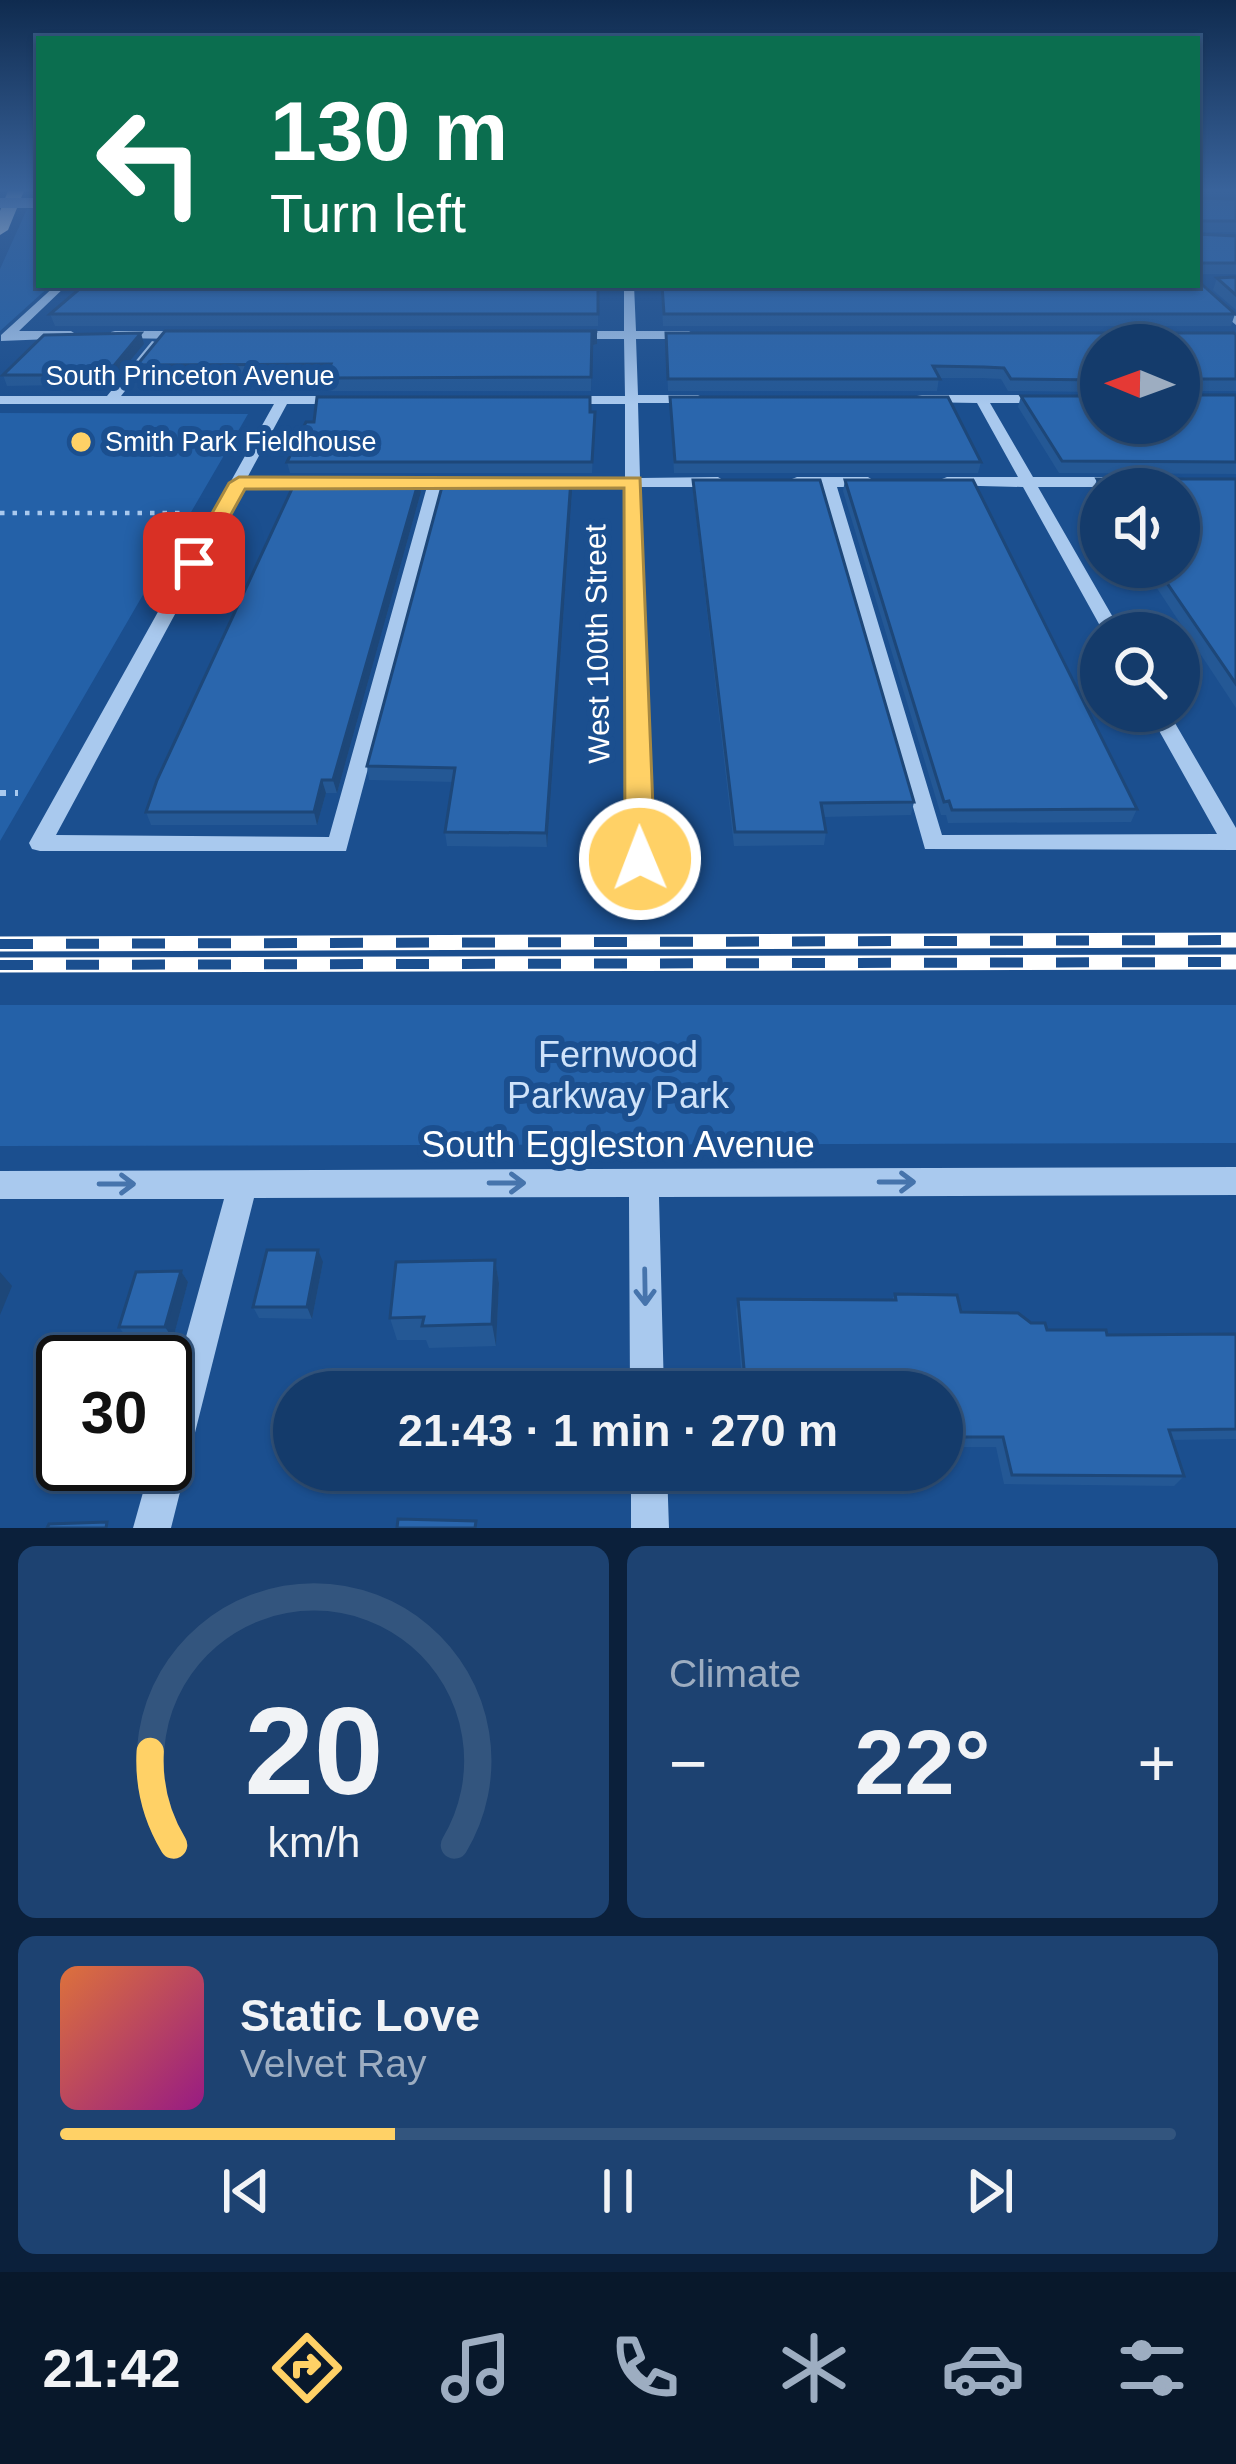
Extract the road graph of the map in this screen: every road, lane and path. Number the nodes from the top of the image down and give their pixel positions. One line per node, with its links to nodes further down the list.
1 (1214, 283): 2 (street)
2 (1200, 284)
3 (59, 288): 14 (street)
4 (629, 288): 12 (street, West 100th Street)
5 (1200, 288): 6 (street)
6 (1236, 322)
7 (79, 335): 14 (street)
8 (100, 335): 9 (street)
9 (163, 335): 10 (street); 20 (street)
10 (209, 335)
11 (556, 335): 12 (street)
12 (630, 335): 13 (street); 24 (street, West 100th Street)
13 (703, 335)
14 (4, 339)
15 (705, 399): 24 (street)
16 (912, 399): 17 (street)
17 (981, 399): 18 (street); 32 (street)
18 (1080, 399)
19 (0, 400): 20 (street, South Princeton Avenue)
20 (111, 400): 21 (street, South Princeton Avenue)
21 (283, 400): 22 (street, South Princeton Avenue); 34 (street)
22 (351, 400)
23 (554, 400): 24 (street)
24 (632, 400): 26 (street, West 100th Street)
25 (527, 482): 26 (street)
26 (633, 482): 27 (street); 44 (street, West 100th Street)
27 (735, 482)
28 (781, 482): 29 (street)
29 (828, 482): 30 (street); 43 (street)
30 (897, 482)
31 (920, 482): 32 (street)
32 (1026, 482): 33 (street); 39 (street)
33 (1080, 482)
34 (239, 483): 35 (street); 36 (street)
35 (343, 483)
36 (436, 483)
37 (0, 513): 38 (path)
38 (185, 513)
39 (1101, 612)
40 (1170, 732): 43 (street)
41 (0, 793): 42 (path)
42 (18, 793)
43 (1234, 842)
44 (640, 859)
45 (1236, 1181): 46 (street, South Eggleston Avenue, one-way to 45)
46 (644, 1183): 47 (street, South Eggleston Avenue, one-way to 46); 49 (street, one-way to 49)
47 (243, 1184): 48 (street, South Eggleston Avenue, one-way to 47); 51 (street)
48 (0, 1185)
49 (647, 1371)
50 (649, 1491): 52 (street)
51 (152, 1528)
52 (650, 1528)

